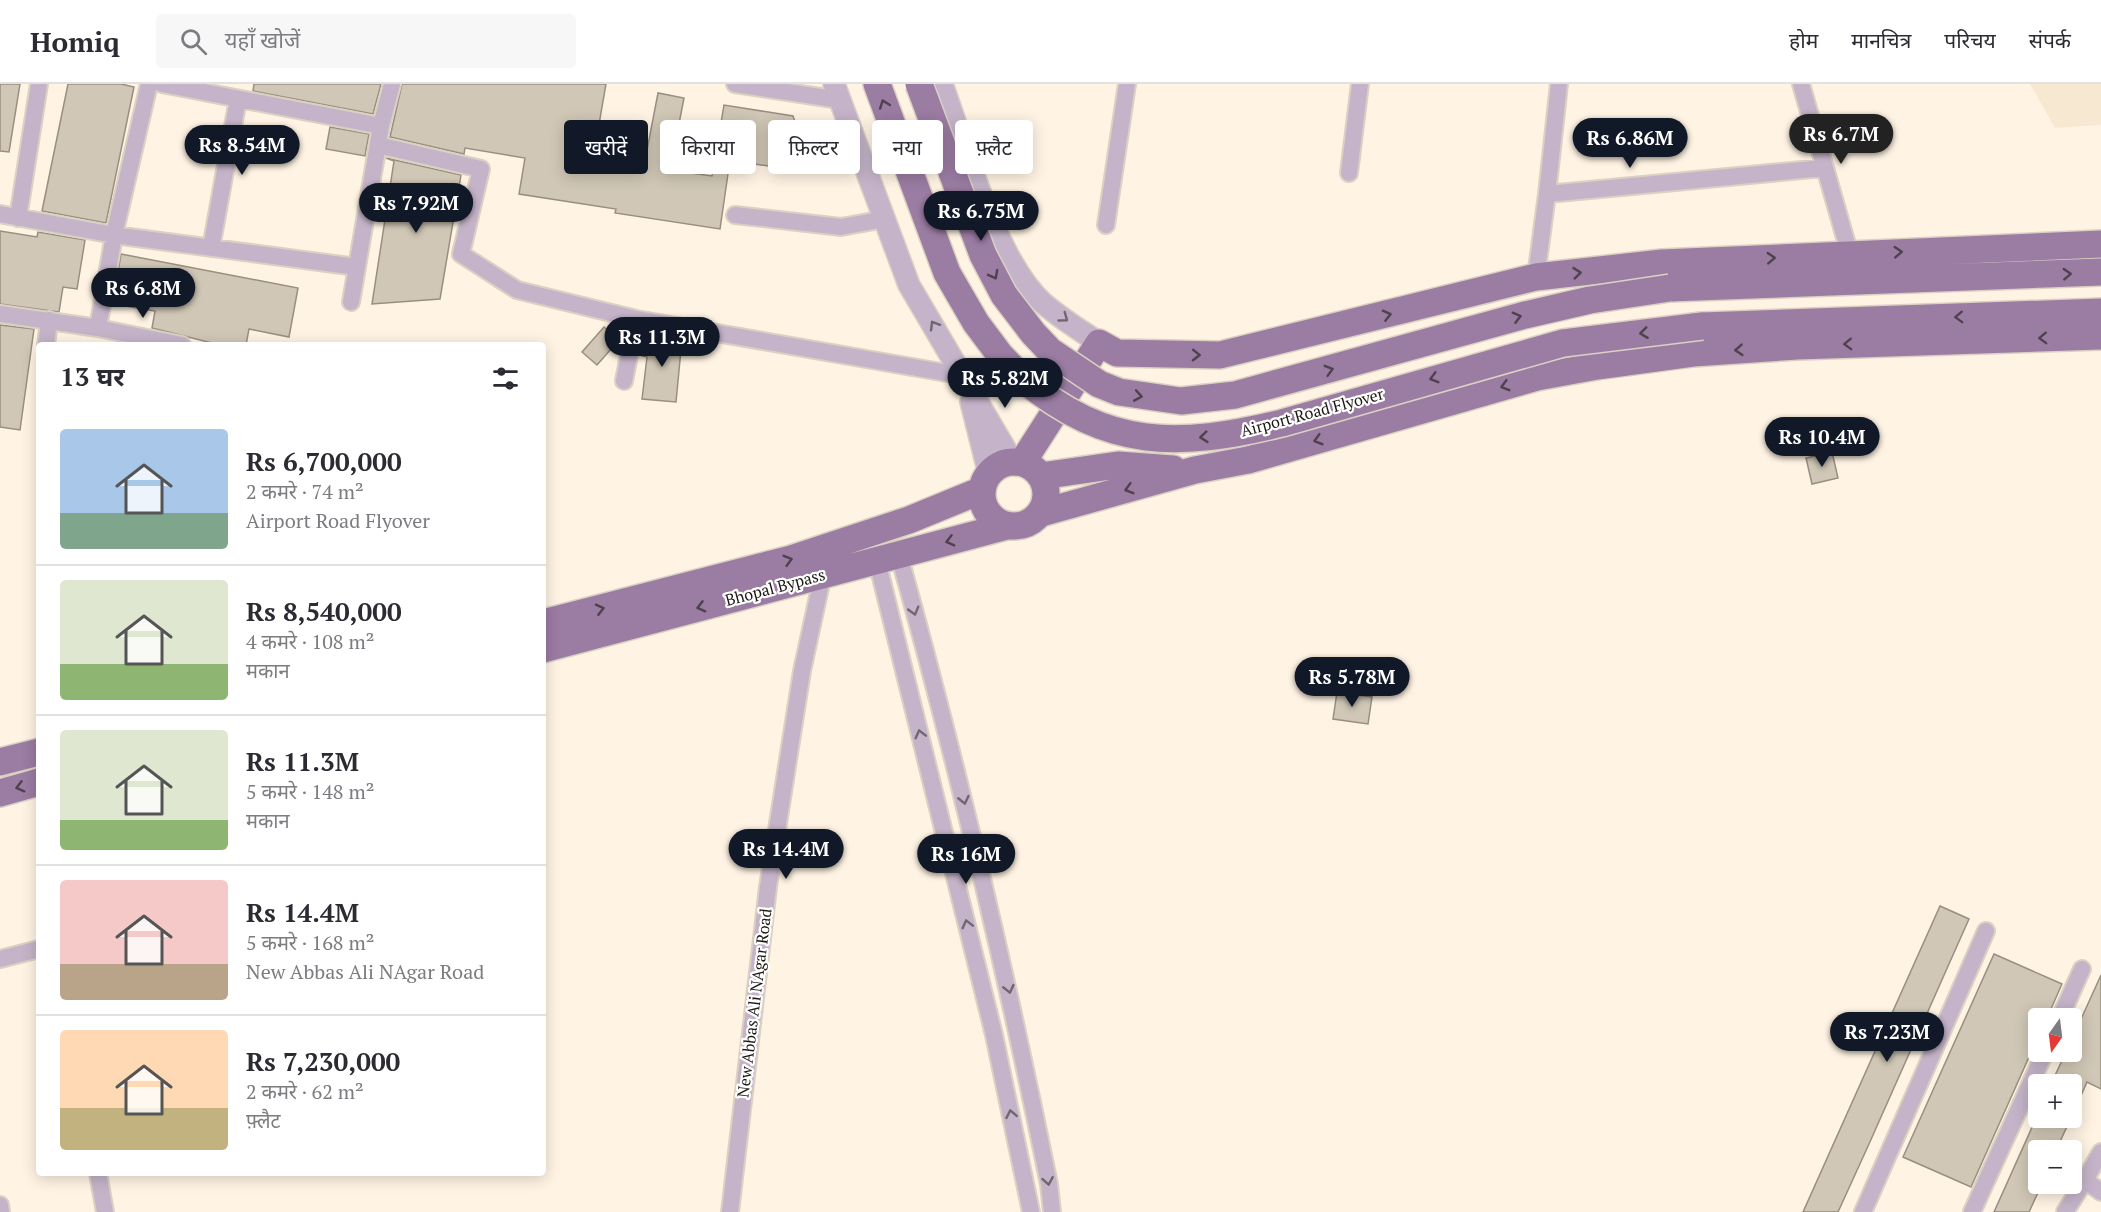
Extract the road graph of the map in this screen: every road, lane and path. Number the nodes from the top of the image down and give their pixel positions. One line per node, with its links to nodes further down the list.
1 (39, 84): 23 (street)
2 (149, 84): 26 (street)
3 (162, 84): 15 (street)
4 (392, 84): 16 (street)
5 (735, 84): 13 (street)
6 (877, 84): 39 (main road, Airport Road Flyover, one-way to 6, bridge)
7 (920, 84): 29 (main road, one-way to 29, bridge)
8 (942, 84): 43 (street, one-way to 43)
9 (1127, 84): 25 (street)
10 (1360, 84): 19 (street)
11 (1559, 84): 20 (street)
12 (1801, 84): 18 (street)
13 (805, 89): 14 (street)
14 (837, 92): 24 (street)
15 (238, 99): 16 (street); 28 (street)
16 (381, 126): 17 (street)
17 (378, 146): 30 (street); 36 (street)
18 (1824, 168): 20 (street); 29 (street)
19 (1349, 173)
20 (1547, 194): 32 (street)
21 (0, 214): 23 (street)
22 (735, 215): 24 (street)
23 (18, 218): 26 (street)
24 (885, 219): 44 (street, one-way to 24)
25 (1106, 225)
26 (114, 235): 28 (street); 38 (street)
27 (2101, 243): 29 (main road, one-way to 27)
28 (211, 248): 30 (street)
29 (1843, 263): 31 (main road, one-way to 31); 32 (main road, one-way to 29)
30 (357, 267): 33 (street)
31 (2101, 272)
32 (1536, 277): 43 (main road, one-way to 32)
33 (351, 302)
34 (2101, 312): 39 (main road, one-way to 39)
35 (0, 314): 37 (street)
36 (636, 319): 44 (street); 45 (street)
37 (49, 320): 38 (street); 41 (street)
38 (98, 328): 42 (street)
39 (1797, 334): 40 (main road, one-way to 39); 47 (main road, one-way to 47)
40 (2101, 336)
41 (46, 342)
42 (167, 342)
43 (1108, 348): 46 (main road)
44 (964, 376): 46 (street); 48 (street)
45 (624, 381)
46 (1027, 467): 47 (main road); 48 (main road); 49 (main road)
47 (1195, 470): 49 (main road, one-way to 49)
48 (985, 482): 50 (main road); 51 (main road, Bhopal Bypass)
49 (1041, 513): 50 (main road)
50 (1007, 526): 52 (main road, Bhopal Bypass, one-way to 52)
51 (826, 548): 53 (street, New Abbas Ali NAgar Road); 54 (main road, Bhopal Bypass, one-way to 51)
52 (888, 558): 53 (main road, Bhopal Bypass); 74 (street, one-way to 52); 75 (street, one-way to 75)
53 (824, 574): 55 (main road, Bhopal Bypass, one-way to 55); 73 (street, New Abbas Ali NAgar Road)
54 (546, 622)
55 (546, 648)
56 (36, 754): 57 (main road)
57 (0, 762)
58 (36, 783): 59 (main road, one-way to 59)
59 (0, 793)
60 (1986, 931): 76 (street)
61 (36, 950): 62 (street)
62 (0, 959)
63 (2082, 969): 64 (street)
64 (2064, 1008)
65 (2040, 1062): 77 (street)
66 (2101, 1152): 68 (street)
67 (99, 1176): 72 (street)
68 (2085, 1180): 69 (street); 78 (street)
69 (2101, 1192)
70 (0, 1205): 71 (street)
71 (1, 1212)
72 (105, 1212)
73 (730, 1212)
74 (1030, 1212)
75 (1052, 1212)
76 (1863, 1212)
77 (1972, 1212)
78 (2066, 1212)

